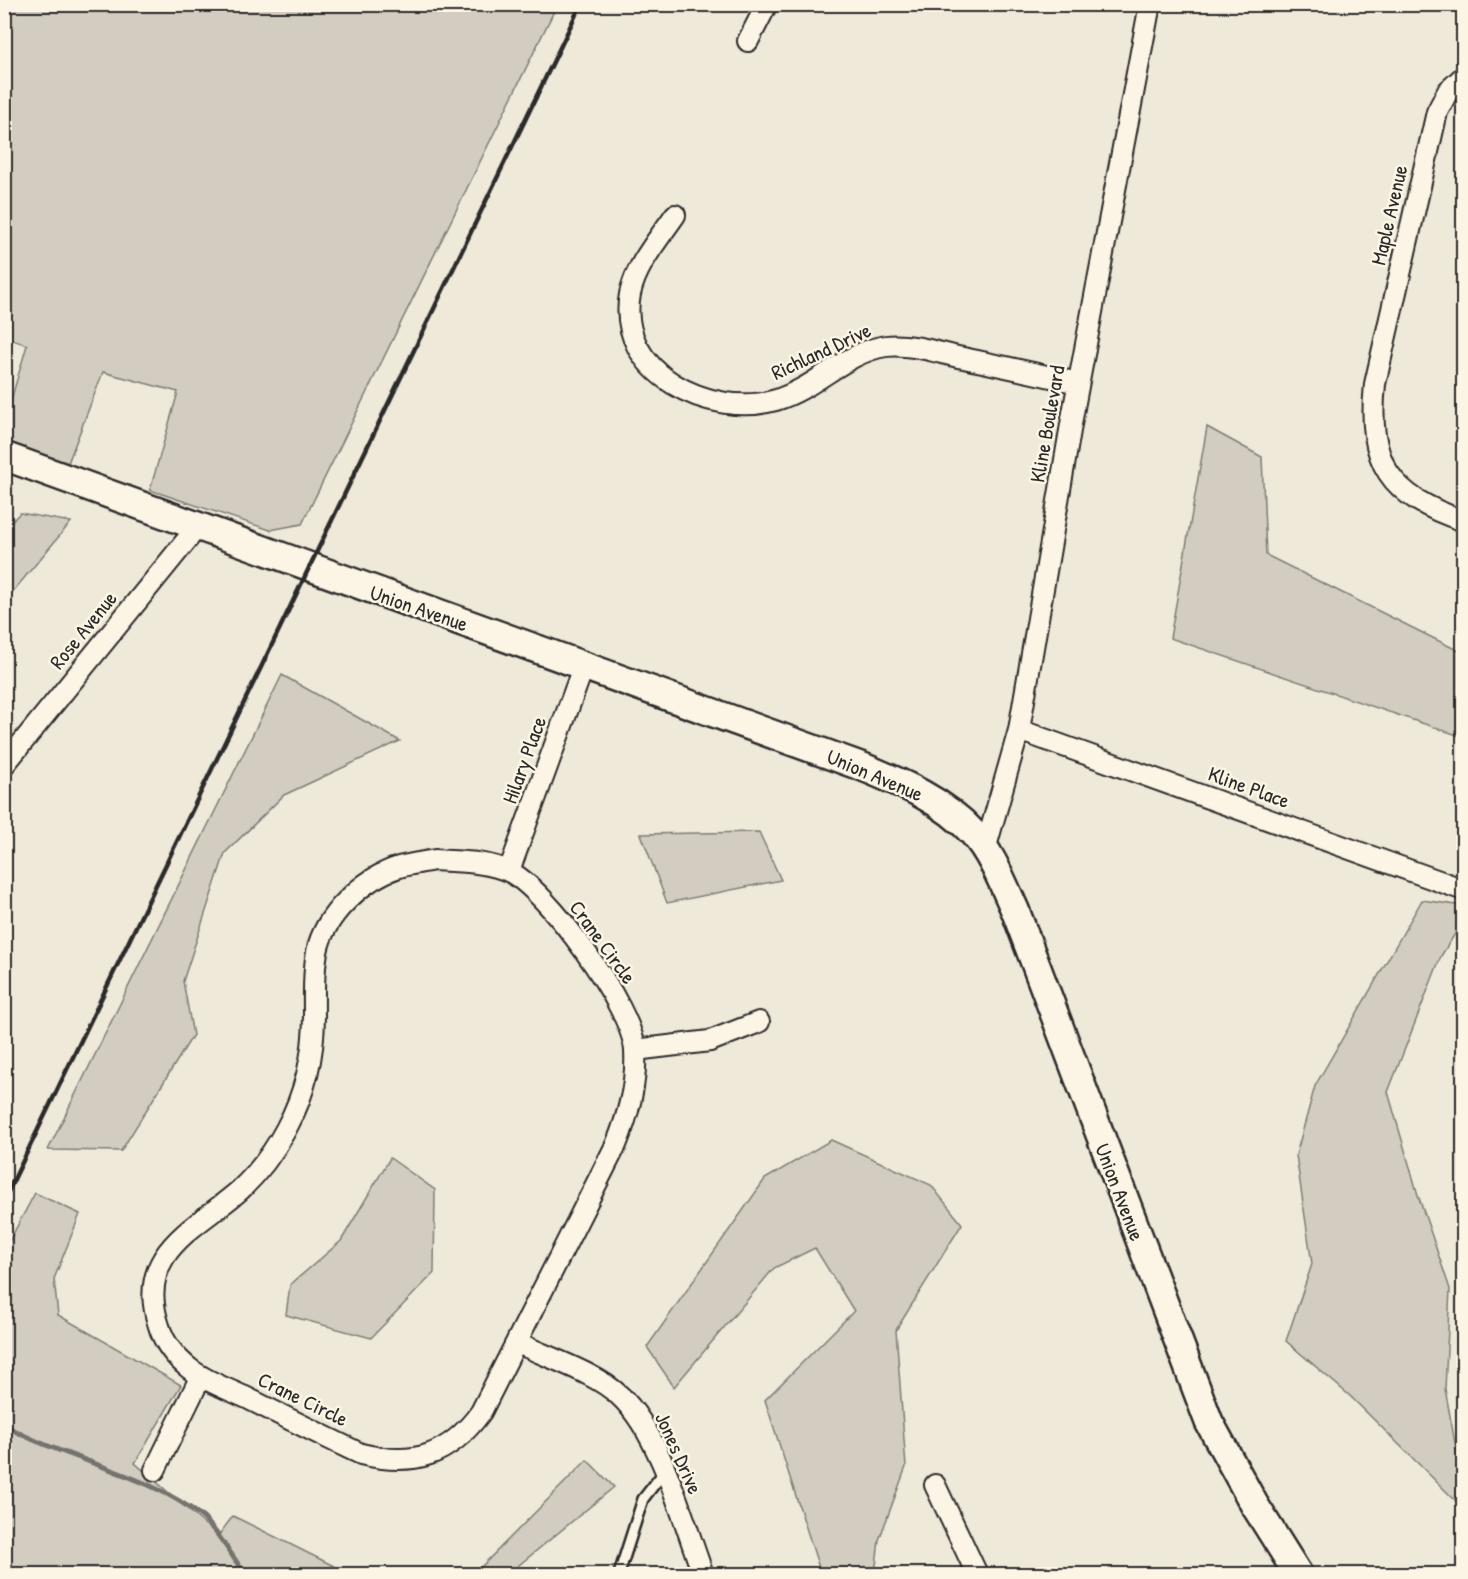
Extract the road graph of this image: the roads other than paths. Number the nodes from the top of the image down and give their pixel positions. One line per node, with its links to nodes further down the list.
1 (767, 4): 3 (street)
2 (1150, 4): 6 (street, Kline Boulevard)
3 (748, 41)
4 (1464, 76): 8 (street, Maple Avenue)
5 (675, 216): 6 (street, Richland Drive)
6 (1078, 383): 11 (street, Kline Boulevard)
7 (4, 456): 9 (main road, Union Avenue)
8 (1464, 521)
9 (199, 525): 10 (main road, Union Avenue); 12 (street, Rose Avenue)
10 (584, 666): 13 (main road, Union Avenue); 14 (street, Hilary Place)
11 (1019, 730): 13 (street, Kline Boulevard); 15 (street, Kline Place)
12 (4, 765)
13 (985, 850): 26 (main road, Union Avenue)
14 (509, 871): 17 (street, Crane Circle); 19 (street, Crane Circle)
15 (1464, 890)
16 (759, 1022): 17 (street)
17 (635, 1050): 18 (street, Crane Circle)
18 (518, 1343): 19 (street, Crane Circle); 21 (street, Jones Drive)
19 (201, 1376): 20 (street)
20 (155, 1470)
21 (664, 1472): 23 (lane); 24 (street, Jones Drive)
22 (935, 1485): 25 (street)
23 (619, 1575)
24 (703, 1575)
25 (977, 1575)
26 (1299, 1575)

